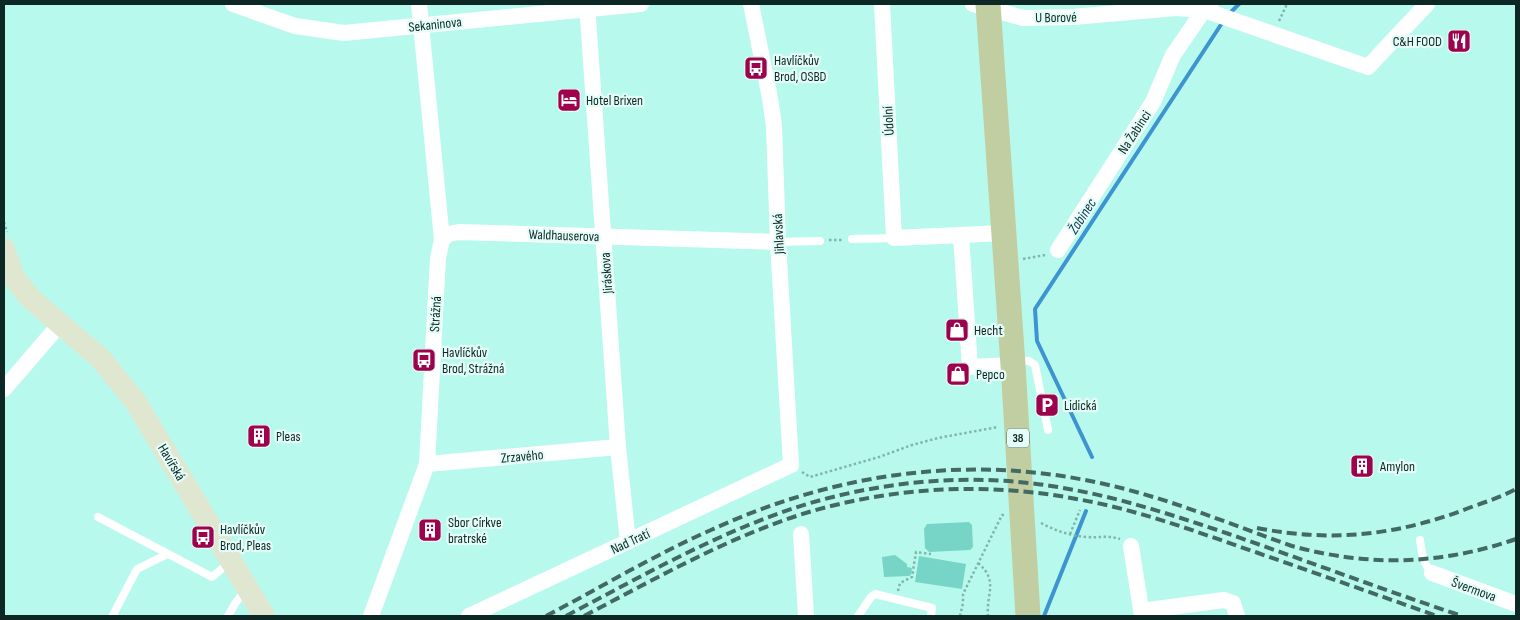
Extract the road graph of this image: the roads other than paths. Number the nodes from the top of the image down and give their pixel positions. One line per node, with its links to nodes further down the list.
1 (233, 4): 10 (street, Sekaninova)
2 (419, 4): 10 (street, Strážná)
3 (641, 4): 8 (street, Sekaninova)
4 (751, 4): 18 (street, Jihlavská)
5 (882, 4): 14 (street, Údolní)
6 (1428, 4): 9 (street, U Borové)
7 (986, 5): 9 (street, U Borové); 11 (main road, 38)
8 (587, 7): 10 (street, Sekaninova); 13 (street, Jiráskova)
9 (1211, 10): 20 (street, Na Žabinci)
10 (421, 26): 16 (street, Strážná)
11 (1004, 233): 12 (street); 22 (main road, 38)
12 (961, 235): 14 (street); 22 (street)
13 (604, 236): 16 (street, Waldhauserova); 18 (street, Waldhauserova); 25 (street, Jiráskova)
14 (894, 238): 15 (lane)
15 (852, 239)
16 (442, 240): 26 (street, Strážná)
17 (820, 241): 18 (lane)
18 (778, 242): 27 (street, Jihlavská)
19 (4, 250): 21 (street, Havířská)
20 (1058, 250)
21 (60, 324): 23 (street); 34 (street, Havířská)
22 (1013, 363): 24 (lane); 47 (main road, 38)
23 (4, 389)
24 (1048, 430)
25 (618, 447): 26 (street, Zrzavého); 31 (street, Jiráskova)
26 (427, 464): 42 (street, Strážná)
27 (791, 465): 31 (street, Nad Tratí)
28 (98, 517): 33 (lane)
29 (801, 534): 44 (street)
30 (1420, 540): 35 (lane)
31 (628, 542): 43 (street, Nad Tratí)
32 (1131, 546): 38 (street)
33 (168, 554): 34 (lane); 40 (lane)
34 (231, 561): 36 (street, Havířská)
35 (1432, 573): 37 (street, Švermova)
36 (248, 588): 39 (lane); 41 (street, Havířská)
37 (1516, 604)
38 (1141, 613): 48 (street)
39 (229, 615)
40 (114, 616)
41 (264, 616)
42 (371, 616)
43 (470, 616)
44 (806, 616)
45 (858, 616): 46 (lane)
46 (931, 616)
47 (1028, 616)
48 (1237, 616)

